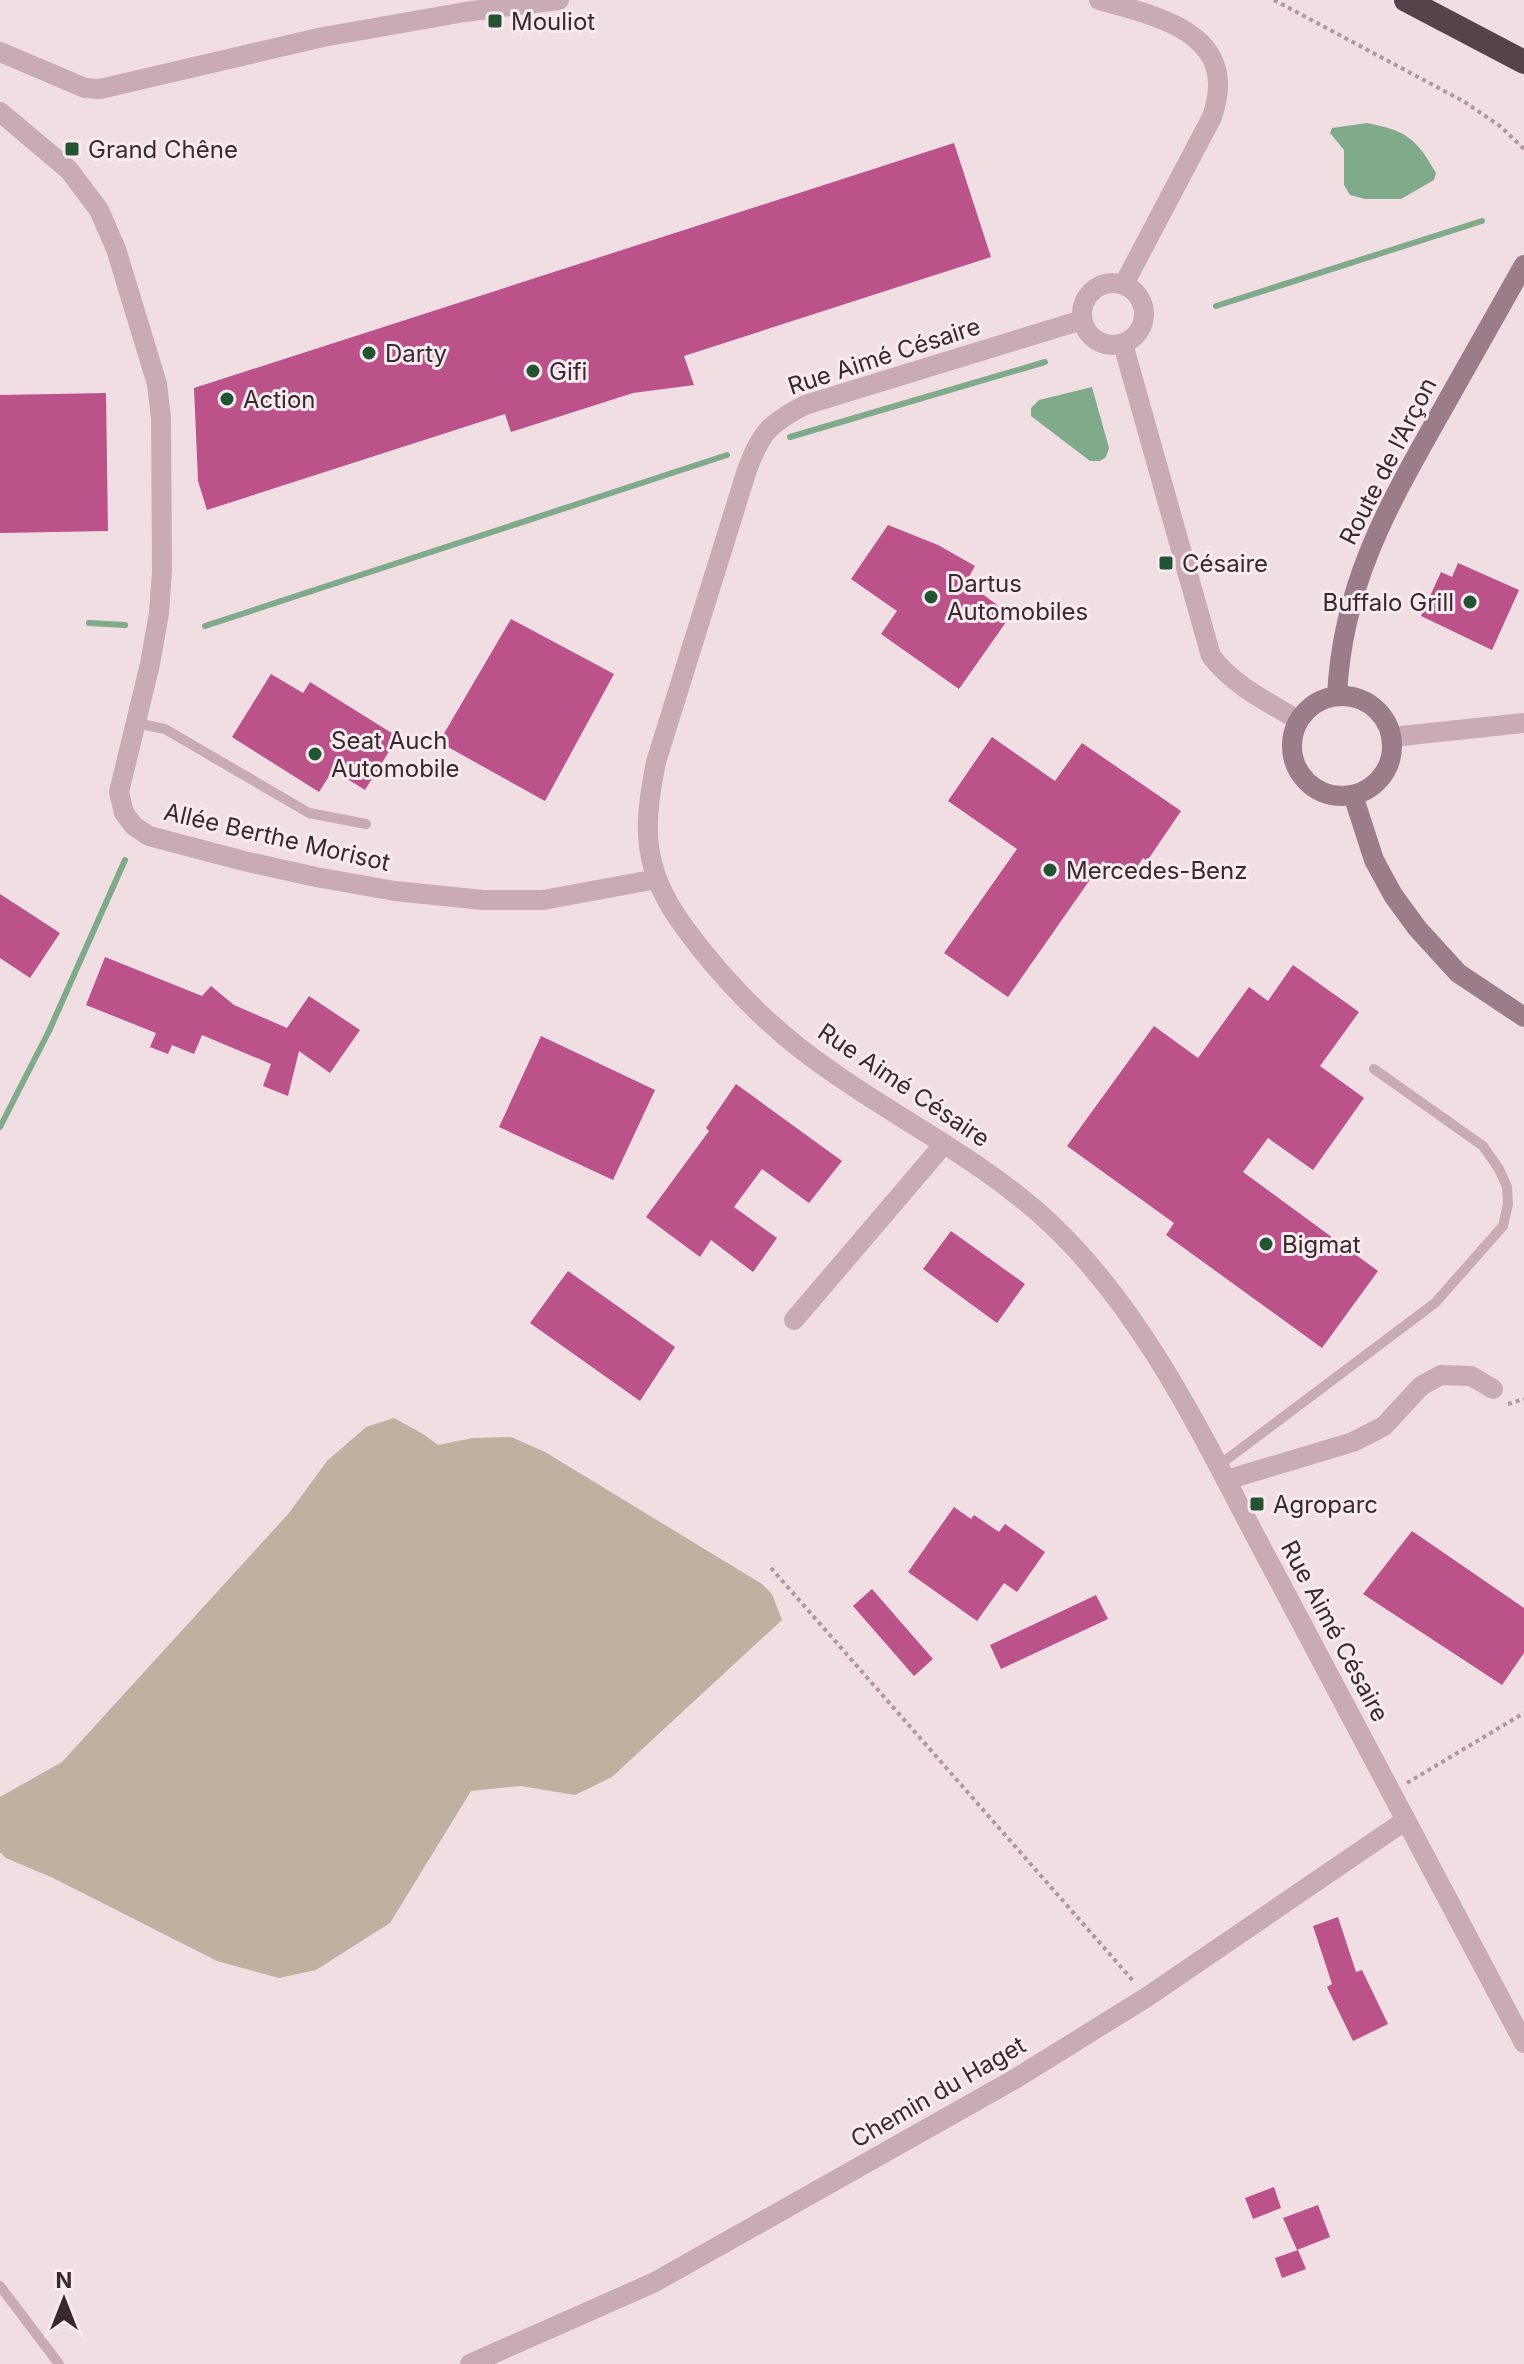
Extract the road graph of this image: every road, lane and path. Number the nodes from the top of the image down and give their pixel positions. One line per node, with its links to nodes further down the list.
1 (559, 0): 5 (street)
2 (1099, 0): 10 (street)
3 (1274, 0): 8 (path)
4 (1406, 0): 6 (highway)
5 (0, 52)
6 (1524, 62)
7 (0, 112): 15 (street, Allée Berthe Morisot)
8 (1524, 149)
9 (1524, 265): 13 (street, Route de l’Arçon)
10 (1124, 284): 11 (street); 12 (street)
11 (1082, 320): 12 (street); 20 (street, Rue Aimé Césaire)
12 (1123, 344): 14 (street)
13 (1337, 696): 14 (street); 17 (street)
14 (1298, 720): 18 (street)
15 (136, 723): 19 (lane); 20 (street, Allée Berthe Morisot)
16 (1524, 723): 17 (street)
17 (1392, 737): 18 (street)
18 (1353, 795): 21 (street)
19 (366, 824)
20 (657, 879): 23 (street, Rue Aimé Césaire)
21 (1524, 1017)
22 (1374, 1069): 27 (lane)
23 (944, 1144): 24 (street); 27 (street, Rue Aimé Césaire)
24 (794, 1320)
25 (1499, 1397): 26 (path); 27 (street)
26 (1524, 1399)
27 (1222, 1473): 30 (street, Rue Aimé Césaire)
28 (771, 1568): 32 (path)
29 (1524, 1713): 30 (path)
30 (1391, 1792): 31 (street, Rue Aimé Césaire)
31 (1406, 1820): 32 (street, Chemin du Haget); 33 (street, Rue Aimé Césaire)
32 (1147, 1997): 36 (street, Chemin du Haget)
33 (1524, 2043)
34 (0, 2286): 35 (lane)
35 (59, 2364)
36 (470, 2364)

